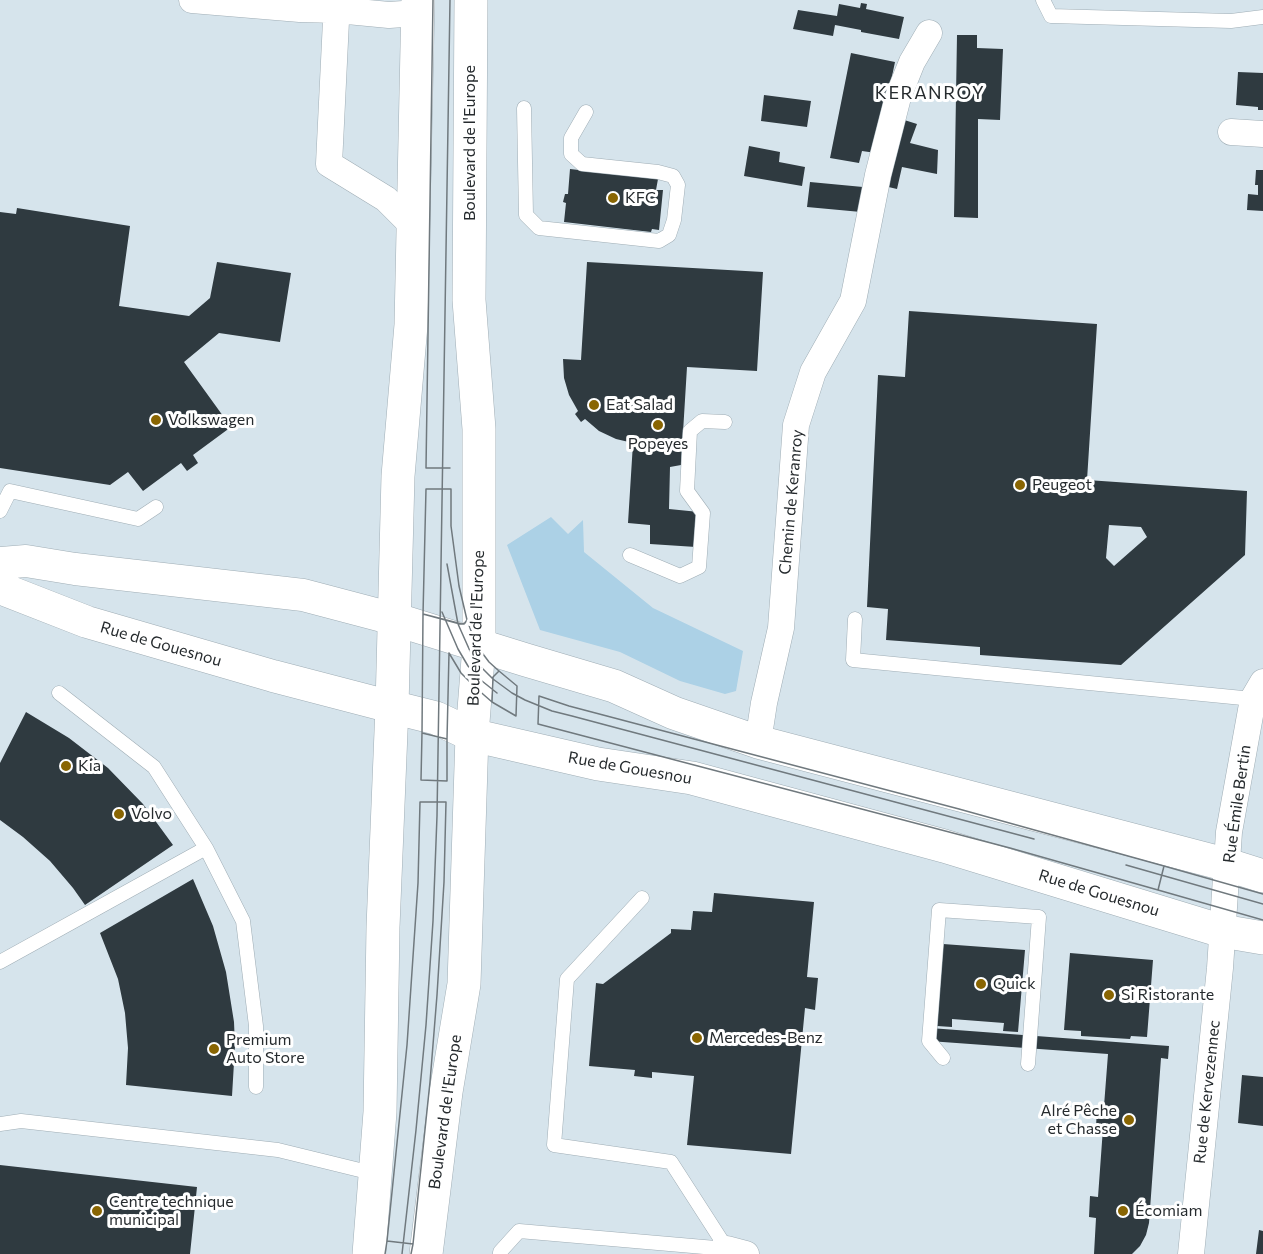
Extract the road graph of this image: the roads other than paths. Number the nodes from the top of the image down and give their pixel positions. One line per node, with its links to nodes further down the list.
1 (192, 0): 4 (street)
2 (471, 0): 21 (main road, Boulevard de l'Europe)
3 (1043, 0): 6 (lane)
4 (337, 5): 5 (street); 12 (street)
5 (418, 7): 12 (main road)
6 (1263, 17)
7 (929, 33): 26 (street, Chemin de Keranroy)
8 (524, 108): 9 (lane)
9 (586, 112)
10 (1230, 132): 11 (street)
11 (1263, 134)
12 (414, 226): 19 (main road)
13 (725, 422): 16 (lane)
14 (156, 507): 15 (lane)
15 (0, 511)
16 (630, 555)
17 (0, 563): 19 (street)
18 (0, 588): 24 (street, Rue de Gouesnou)
19 (394, 619): 21 (main road); 24 (main road)
20 (855, 619): 22 (lane)
21 (479, 646): 25 (main road, Boulevard de l'Europe); 26 (main road)
22 (1258, 690): 29 (street, Rue Émile Bertin)
23 (59, 693): 27 (lane)
24 (392, 706): 25 (main road, Rue de Gouesnou); 38 (main road)
25 (472, 735): 31 (main road, Rue de Gouesnou); 41 (main road, Boulevard de l'Europe)
26 (758, 742): 29 (main road)
27 (206, 849): 33 (lane); 36 (lane)
28 (1263, 876): 29 (main road)
29 (1227, 879): 31 (street, Rue de Kervezennec)
30 (642, 898): 39 (lane)
31 (1222, 931): 32 (main road, Rue de Gouesnou); 43 (street, Rue de Kervezennec)
32 (1263, 938)
33 (0, 962)
34 (944, 1058): 35 (lane)
35 (1028, 1064)
36 (256, 1087)
37 (0, 1124): 38 (lane)
38 (376, 1174): 40 (main road)
39 (736, 1252): 42 (lane)
40 (369, 1254)
41 (426, 1254)
42 (500, 1254)
43 (1191, 1254)

